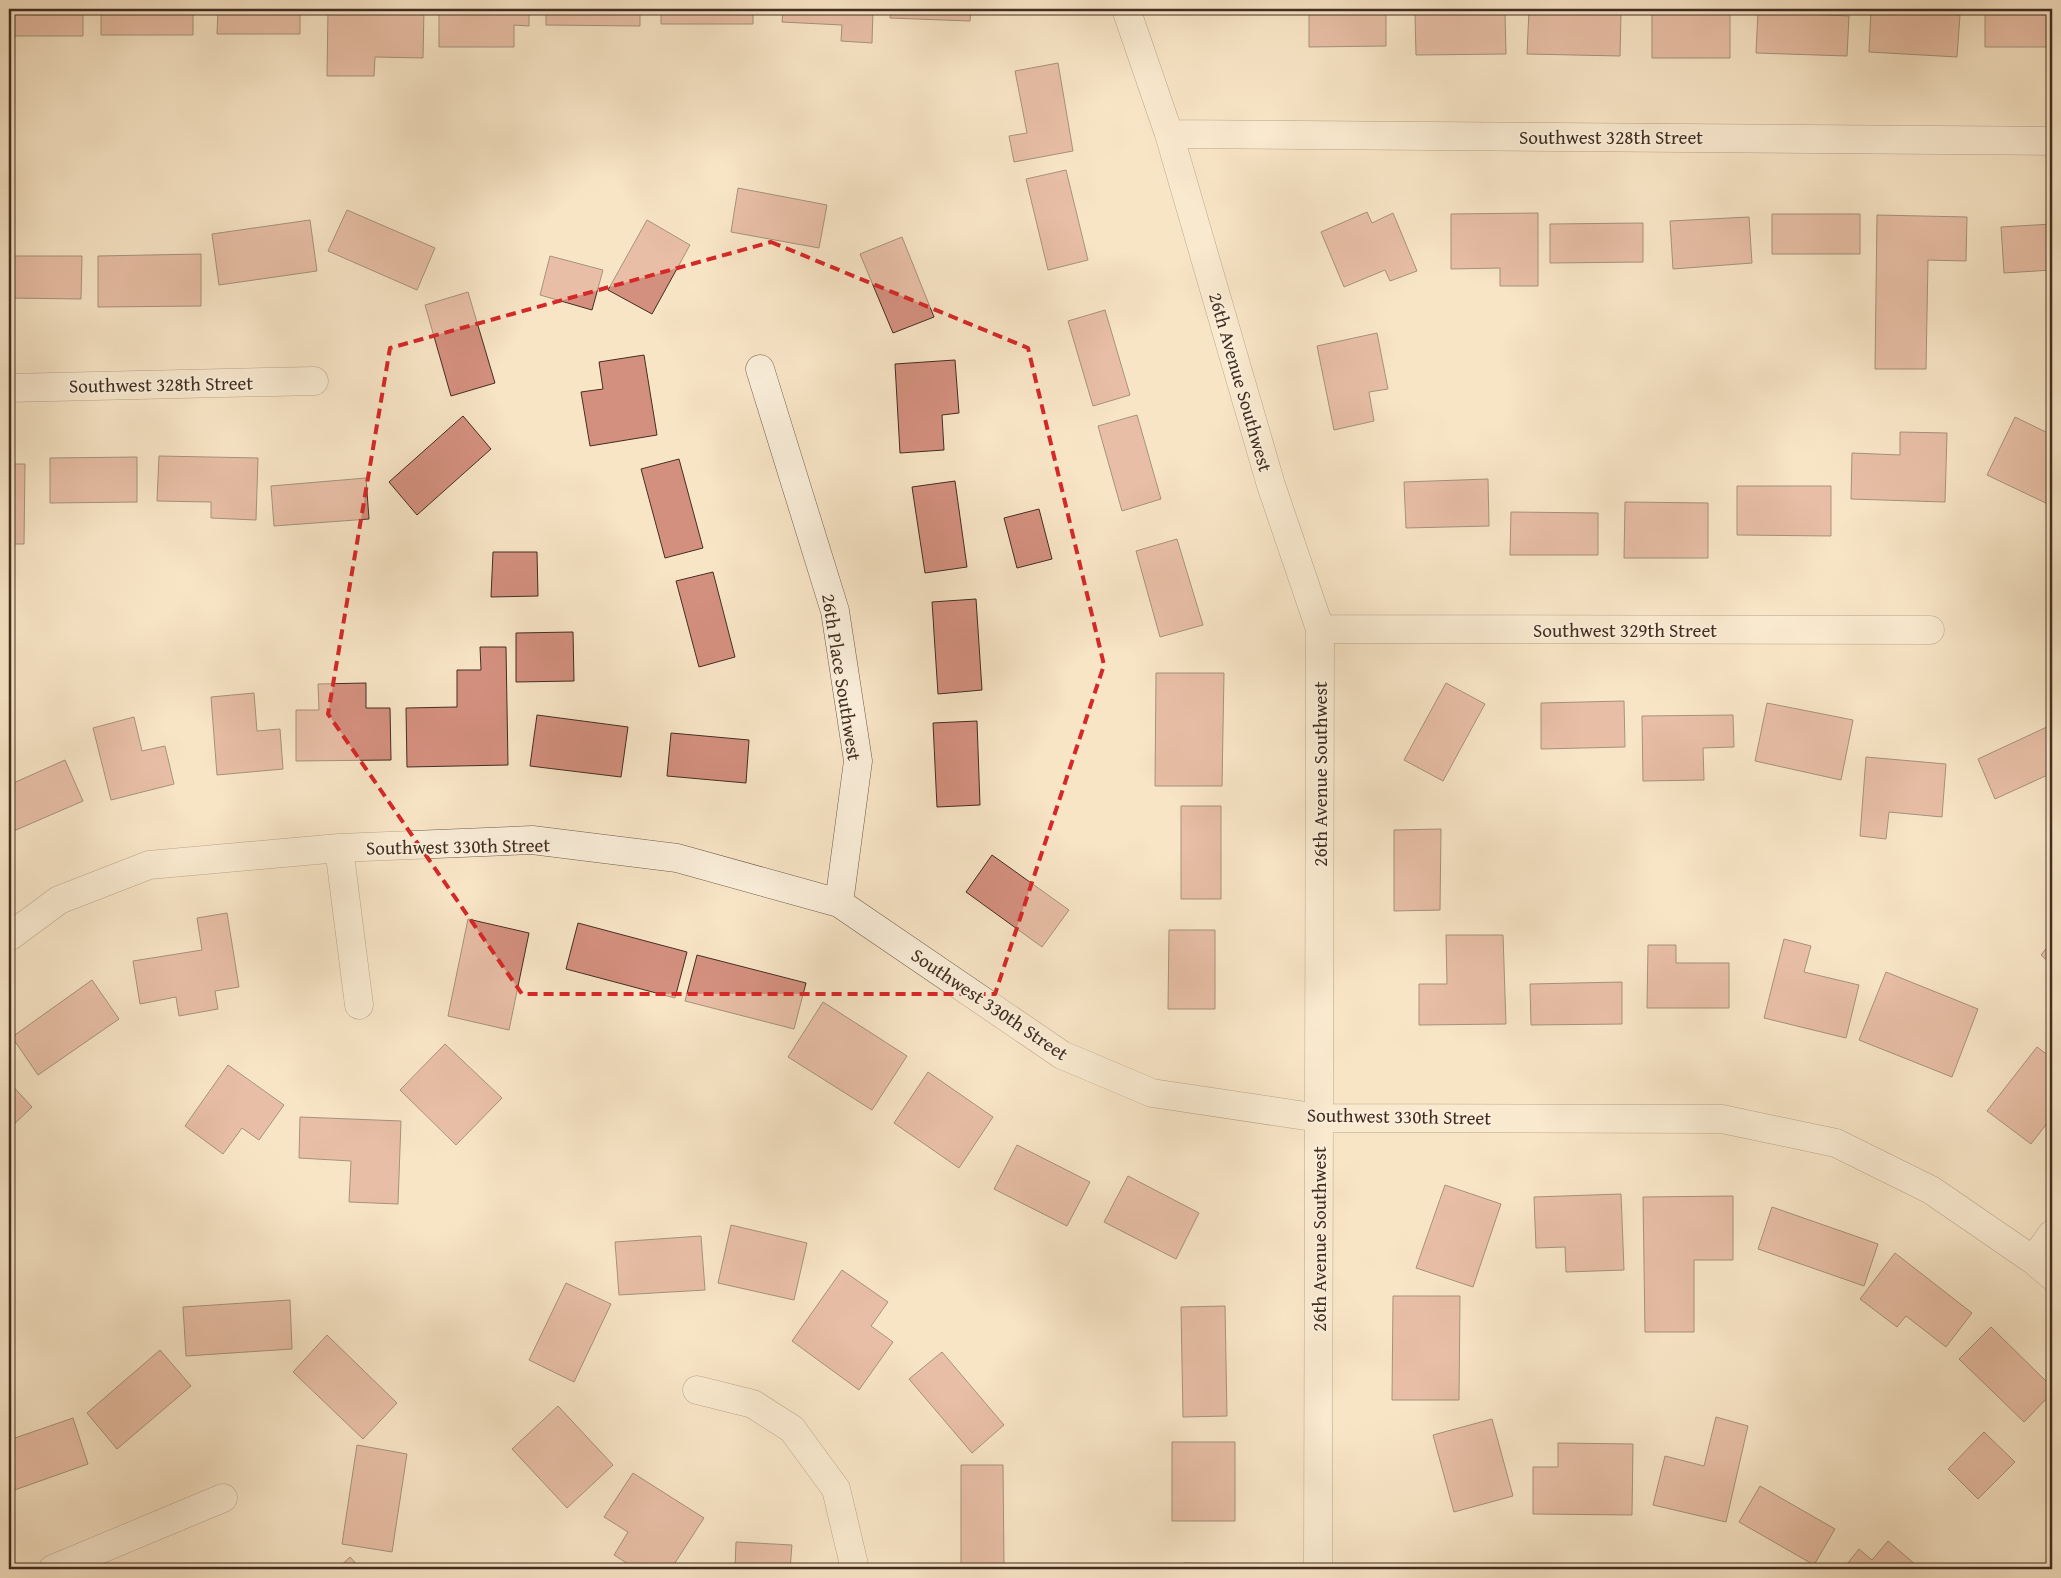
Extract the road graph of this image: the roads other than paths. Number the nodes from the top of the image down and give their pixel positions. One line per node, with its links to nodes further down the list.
1 (1126, 9): 2 (street, 26th Avenue Southwest)
2 (1169, 134): 3 (street, Southwest 328th Street); 7 (street, 26th Avenue Southwest)
3 (2052, 141)
4 (760, 369): 10 (street, 26th Place Southwest)
5 (314, 381): 6 (street, Southwest 328th Street)
6 (9, 388)
7 (1320, 629): 8 (street, Southwest 329th Street); 13 (street, 26th Avenue Southwest)
8 (1930, 630)
9 (339, 848): 10 (street, Southwest 330th Street); 11 (street, Southwest 330th Street); 12 (street)
10 (839, 903): 13 (street, Southwest 330th Street)
11 (9, 937)
12 (358, 1005)
13 (1319, 1118): 15 (street, Southwest 330th Street); 20 (street, 26th Avenue Southwest)
14 (2052, 1234): 15 (street)
15 (2042, 1268)
16 (697, 1390): 19 (street)
17 (223, 1498): 18 (street)
18 (53, 1569)
19 (855, 1569)
20 (1318, 1569)

